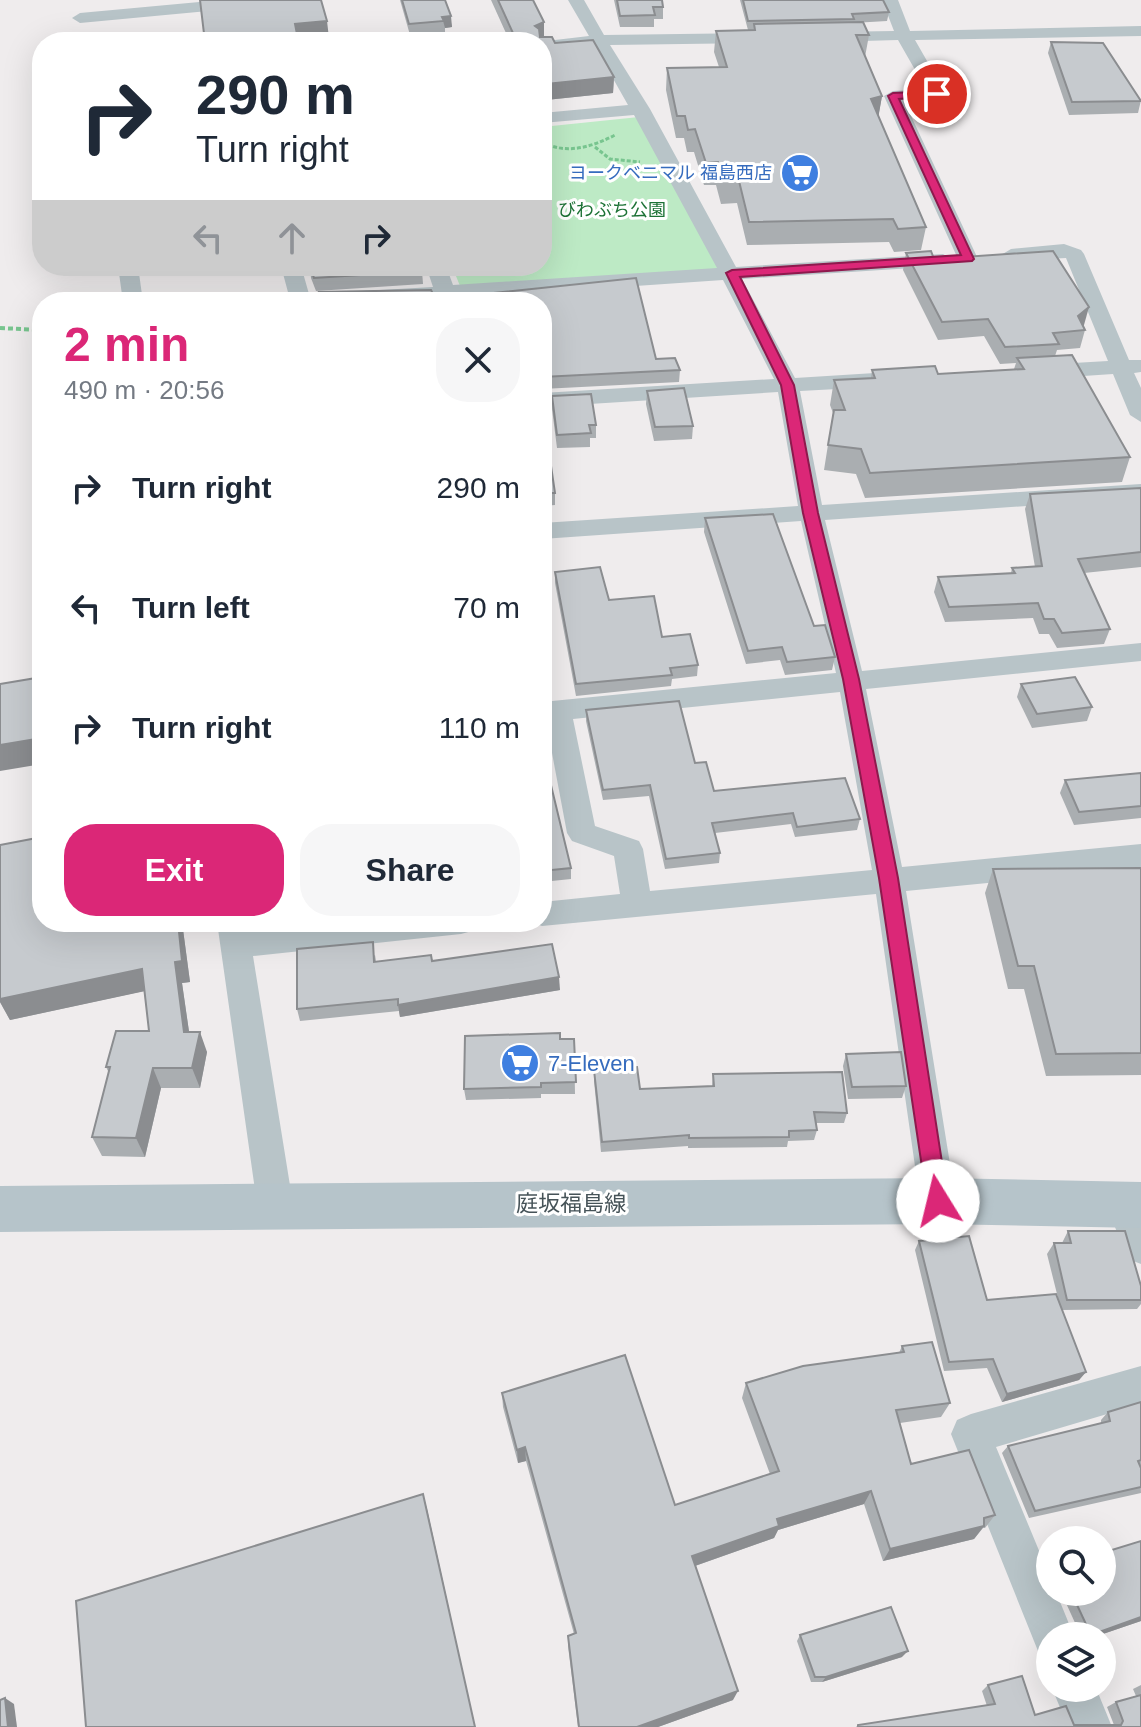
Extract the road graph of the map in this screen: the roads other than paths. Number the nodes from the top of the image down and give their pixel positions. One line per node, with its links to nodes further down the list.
1 (77, 0): 2 (street)
2 (271, 0)
3 (576, 0): 9 (street)
4 (890, 0): 6 (street)
5 (1141, 31): 6 (street)
6 (904, 36): 7 (street); 13 (street)
7 (808, 37)
8 (776, 38): 9 (street)
9 (600, 40): 10 (street); 11 (street)
10 (552, 45)
11 (641, 109): 12 (street); 14 (street)
12 (552, 117)
13 (968, 259): 14 (street); 16 (street)
14 (732, 273): 15 (street); 19 (street)
15 (460, 292)
16 (1131, 367): 17 (street); 21 (street)
17 (1010, 373)
18 (899, 379): 19 (street)
19 (788, 385): 20 (street); 23 (street)
20 (552, 399)
21 (1141, 415)
22 (1141, 491): 23 (street)
23 (811, 513): 24 (street); 26 (street)
24 (552, 530)
25 (1141, 652): 26 (street)
26 (851, 679): 27 (street); 30 (street)
27 (552, 711)
28 (552, 719): 31 (street)
29 (1141, 856): 30 (street)
30 (889, 878): 31 (street); 35 (street)
31 (637, 904): 32 (street)
32 (552, 913)
33 (272, 932): 34 (street)
34 (234, 934): 36 (street)
35 (938, 1201): 36 (main road, 庭坂福島線); 38 (main road, 庭坂福島線)
36 (275, 1204): 37 (main road, 庭坂福島線)
37 (0, 1209)
38 (1135, 1219)
39 (1141, 1385): 40 (street)
40 (1047, 1622)
41 (1080, 1702): 42 (street)
42 (1090, 1727)

